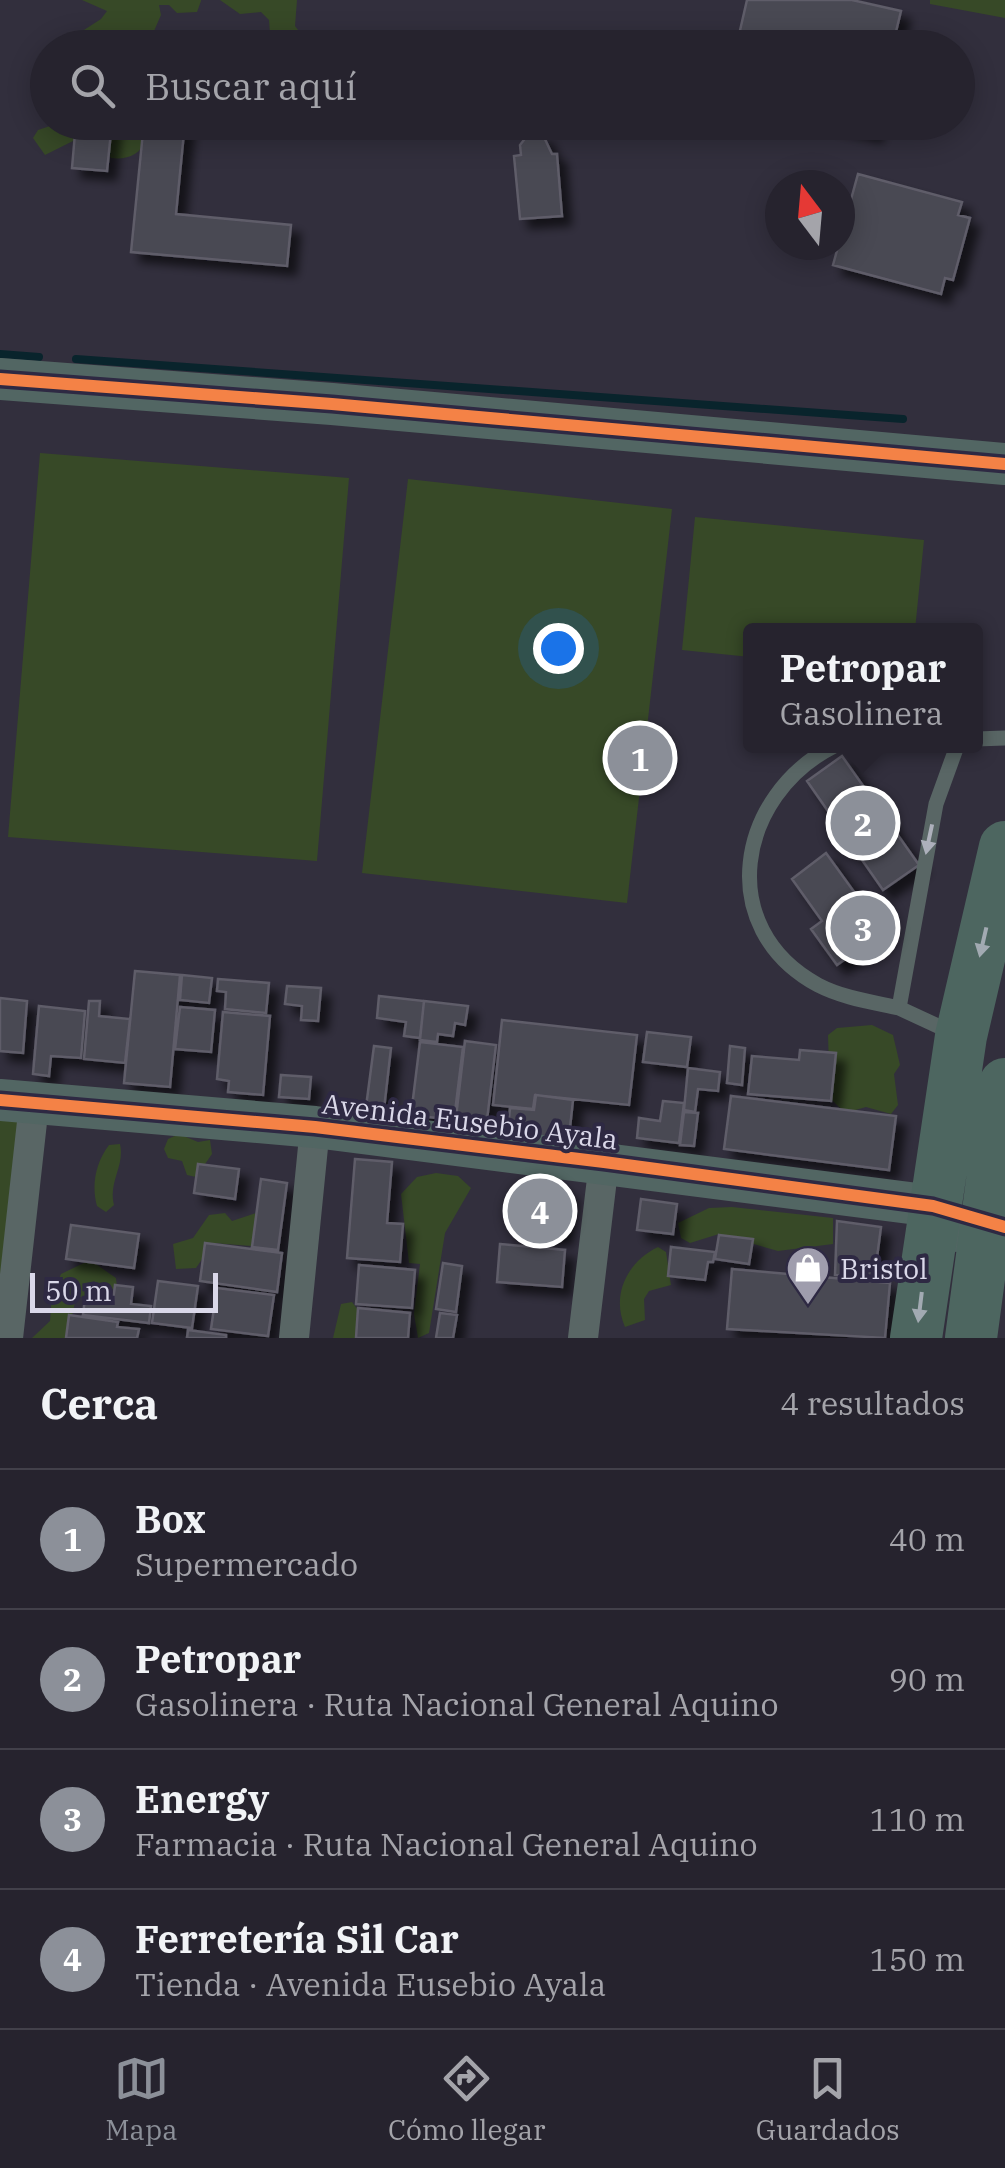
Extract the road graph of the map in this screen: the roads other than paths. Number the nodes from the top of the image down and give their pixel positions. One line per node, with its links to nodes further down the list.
1 (0, 379): 2 (street)
2 (1005, 464)
3 (824, 753): 6 (lane)
4 (954, 753): 6 (lane, one-way to 6)
5 (1005, 847): 7 (highway, one-way to 7)
6 (899, 1008): 7 (lane)
7 (960, 1036): 12 (highway)
8 (1005, 1084): 13 (highway)
9 (17, 1102): 10 (street, Avenida Eusebio Ayala); 15 (street)
10 (316, 1127): 11 (street, Avenida Eusebio Ayala); 16 (street)
11 (604, 1162): 12 (street, Avenida Eusebio Ayala); 17 (street)
12 (933, 1206): 13 (street); 14 (street); 18 (highway, one-way to 18)
13 (996, 1224): 14 (highway)
14 (973, 1328)
15 (8, 1338)
16 (294, 1338)
17 (584, 1338)
18 (916, 1338)

